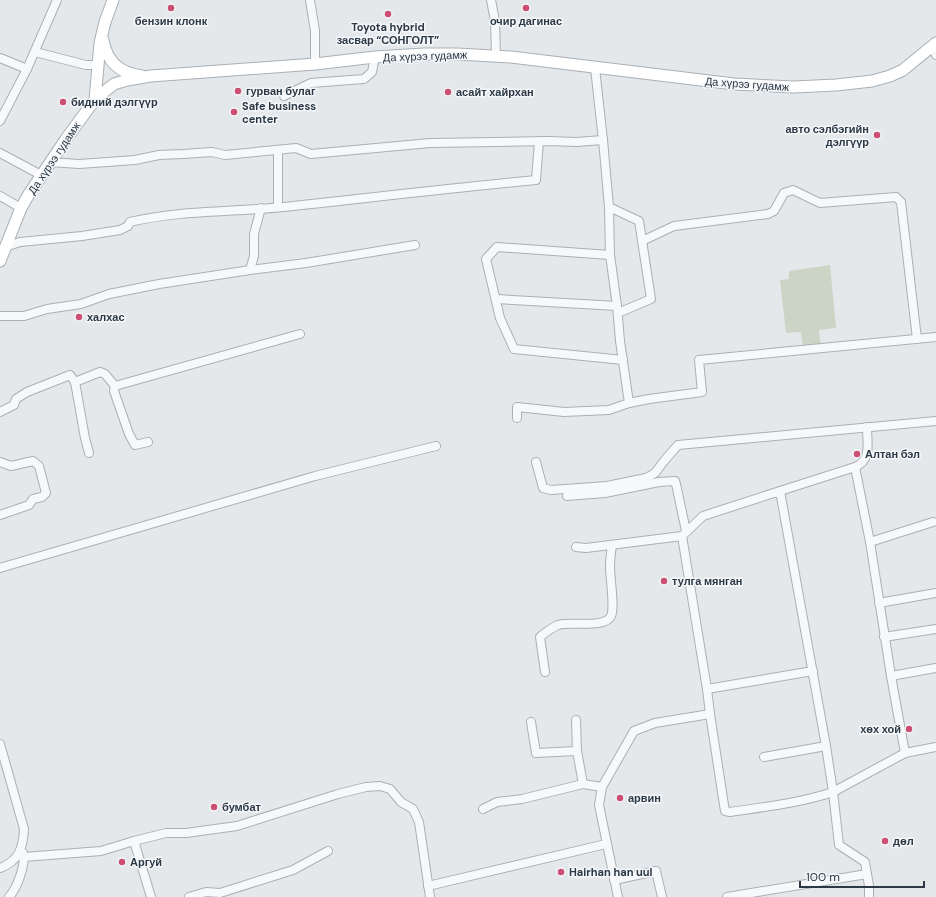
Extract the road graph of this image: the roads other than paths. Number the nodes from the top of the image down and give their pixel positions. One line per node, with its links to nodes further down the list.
1 (113, 0): 5 (main road)
2 (310, 0): 11 (street)
3 (491, 0): 8 (street)
4 (54, 1): 7 (street)
5 (102, 34): 12 (main road); 13 (main road)
6 (935, 48): 14 (main road, Да хүрээ гудамж)
7 (35, 52): 12 (street); 15 (street)
8 (496, 56): 9 (main road, Да хүрээ гудамж); 14 (main road, Да хүрээ гудамж)
9 (375, 57): 11 (main road, Да хүрээ гудамж); 18 (street)
10 (0, 58): 15 (street)
11 (315, 64): 16 (main road, Да хүрээ гудамж)
12 (98, 65): 19 (main road)
13 (118, 68): 16 (main road); 17 (main road)
14 (595, 68): 21 (street)
15 (27, 69): 20 (street)
16 (151, 76): 17 (main road, Да хүрээ гудамж)
17 (114, 84): 19 (main road, Да хүрээ гудамж)
18 (284, 96)
19 (95, 100): 25 (main road, Да хүрээ гудамж)
20 (0, 121)
21 (603, 140): 22 (street); 29 (street)
22 (539, 141): 23 (street); 28 (street)
23 (278, 150): 25 (street); 28 (street)
24 (0, 153): 26 (street)
25 (50, 162): 26 (main road, Да хүрээ гудамж)
26 (41, 175): 30 (main road, Да хүрээ гудамж)
27 (0, 196): 30 (street)
28 (278, 207): 31 (street)
29 (609, 207): 32 (street); 35 (street)
30 (21, 208): 34 (main road, Да хүрээ гудамж)
31 (261, 208): 34 (street); 37 (street)
32 (642, 241): 39 (street); 43 (street)
33 (415, 245): 37 (street)
34 (6, 247): 36 (main road, Да хүрээ гудамж)
35 (610, 255): 38 (street); 39 (street)
36 (0, 261)
37 (250, 270): 40 (street)
38 (496, 299): 39 (street); 44 (street)
39 (618, 309): 44 (street)
40 (0, 316)
41 (300, 334): 46 (street)
42 (936, 337): 43 (street)
43 (917, 339): 47 (street)
44 (623, 360): 47 (street)
45 (75, 382): 46 (street); 48 (street); 54 (street)
46 (114, 386): 52 (street)
47 (629, 403): 49 (street)
48 (0, 412)
49 (517, 418)
50 (936, 421): 51 (street)
51 (867, 427): 56 (street); 57 (street)
52 (148, 442)
53 (436, 446): 66 (street)
54 (89, 453)
55 (0, 462): 60 (street)
56 (536, 462)
57 (854, 467): 58 (street); 63 (street)
58 (780, 492): 62 (street); 73 (street)
59 (567, 496): 62 (street)
60 (0, 515)
61 (933, 522): 63 (street)
62 (684, 534): 64 (street); 75 (street)
63 (870, 542): 68 (street)
64 (612, 545): 65 (street); 72 (street)
65 (576, 547)
66 (0, 568)
67 (936, 593): 68 (street)
68 (879, 602): 70 (street)
69 (936, 629): 70 (street)
70 (884, 637): 74 (street)
71 (936, 668): 74 (street)
72 (544, 672)
73 (813, 672): 75 (street); 80 (street)
74 (891, 676): 83 (street)
75 (707, 689): 76 (street)
76 (710, 714): 86 (street); 87 (street)
77 (576, 720): 82 (street)
78 (531, 722): 82 (street)
79 (0, 744): 91 (street)
80 (826, 746): 84 (street); 87 (street)
81 (936, 747): 83 (street)
82 (577, 751): 85 (street)
83 (905, 753): 87 (street)
84 (764, 757)
85 (583, 784): 86 (street); 88 (street)
86 (602, 786): 90 (street)
87 (833, 792): 95 (street)
88 (483, 809)
89 (134, 841): 93 (street); 97 (street); 99 (street)
90 (606, 844): 96 (street); 97 (street)
91 (21, 847): 93 (street); 94 (street)
92 (328, 851): 100 (street)
93 (24, 857): 98 (street)
94 (0, 868)
95 (867, 874): 104 (street); 105 (street)
96 (614, 880): 102 (street); 103 (street)
97 (428, 886): 101 (street)
98 (9, 897)
99 (151, 897)
100 (189, 897)
101 (430, 897)
102 (618, 897)
103 (662, 897)
104 (727, 897)
105 (870, 897)

